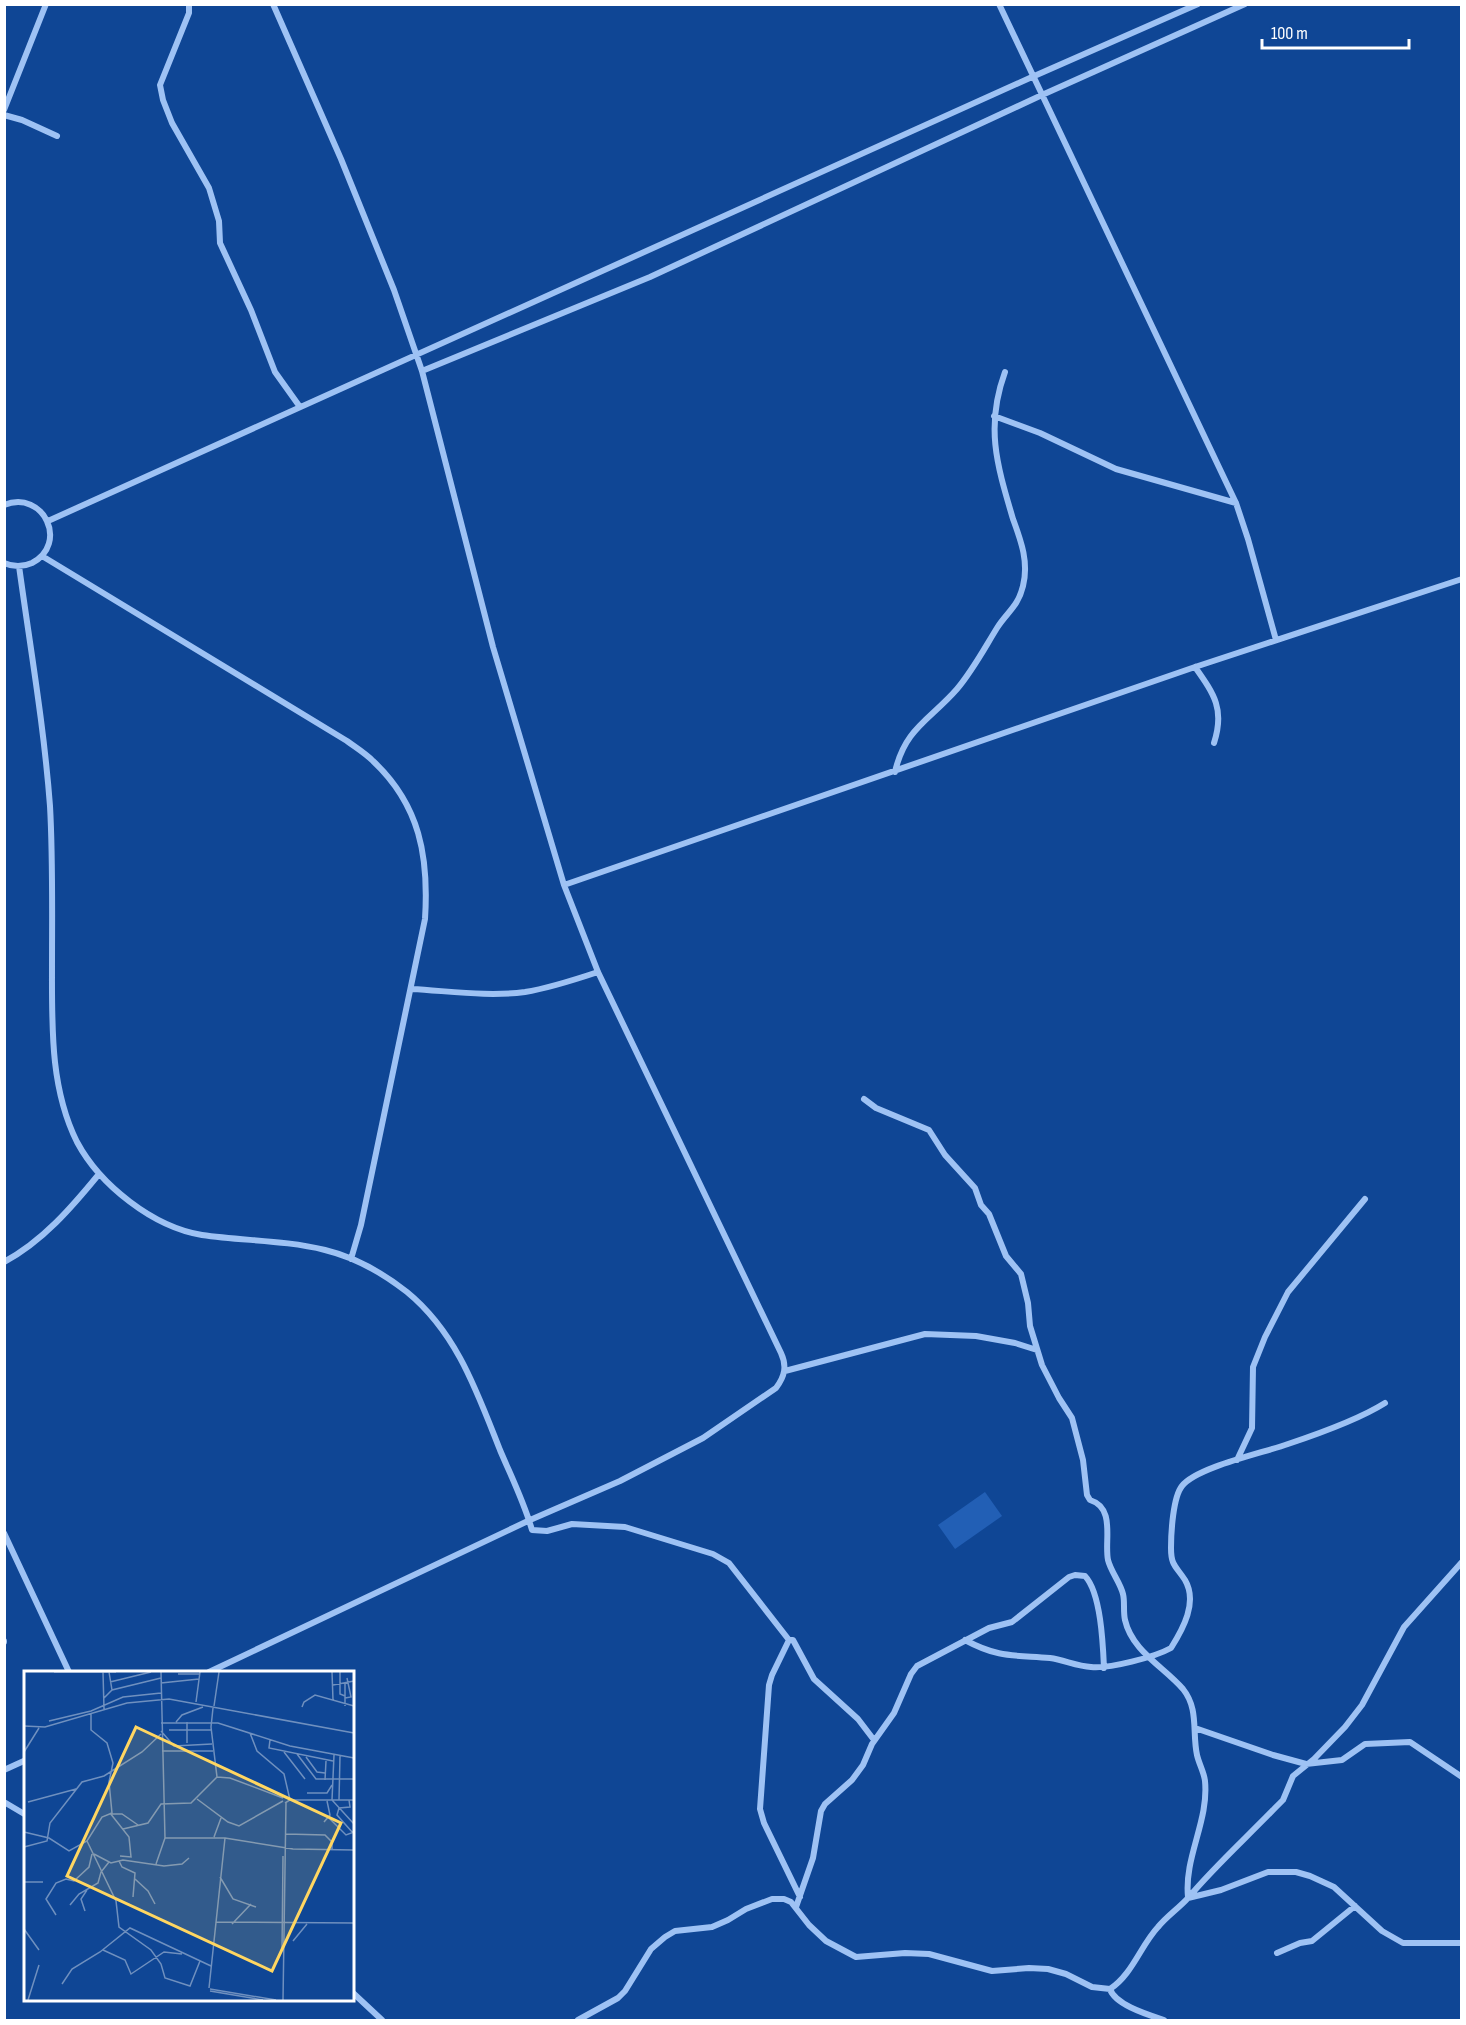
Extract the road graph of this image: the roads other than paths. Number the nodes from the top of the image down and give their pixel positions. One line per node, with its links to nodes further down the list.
1 (46, 4): 9 (street)
2 (189, 4): 15 (street)
3 (273, 4): 12 (street)
4 (999, 4): 7 (street)
5 (1198, 4): 7 (street)
6 (1245, 4): 8 (street)
7 (1032, 77): 8 (street); 12 (street)
8 (1042, 95): 13 (street); 18 (street)
9 (4, 110)
10 (4, 115): 11 (street)
11 (57, 136)
12 (417, 356): 13 (street); 15 (street)
13 (422, 371): 28 (street)
14 (1005, 372): 16 (street)
15 (300, 407): 19 (street)
16 (994, 416): 18 (street); 27 (street)
17 (5, 502): 19 (street)
18 (1236, 502): 24 (street)
19 (48, 521): 20 (street)
20 (42, 556): 22 (street); 30 (street)
21 (4, 563): 22 (street)
22 (19, 566): 32 (street)
23 (1461, 579): 24 (street)
24 (1276, 640): 25 (street)
25 (1195, 667): 26 (street); 27 (street)
26 (1214, 743)
27 (895, 772): 28 (street)
28 (564, 885): 29 (street)
29 (598, 972): 30 (street); 37 (street)
30 (412, 989): 34 (street)
31 (864, 1099): 36 (street)
32 (99, 1174): 34 (street); 35 (street)
33 (1365, 1199): 39 (street)
34 (351, 1259): 40 (street)
35 (4, 1262)
36 (1037, 1350): 37 (street); 45 (street)
37 (785, 1371): 40 (street)
38 (1385, 1403): 39 (street)
39 (1237, 1460): 45 (street)
40 (530, 1520): 43 (street); 48 (street)
41 (4, 1533): 47 (street)
42 (1461, 1562): 52 (street)
43 (789, 1640): 50 (street); 57 (street)
44 (965, 1640): 46 (street); 46 (street); 50 (street)
45 (1148, 1656): 46 (street); 49 (street)
46 (1104, 1668)
47 (69, 1671)
48 (211, 1671)
49 (1195, 1728): 52 (street); 58 (street)
50 (874, 1740): 57 (street)
51 (24, 1761): 53 (street)
52 (1306, 1764): 54 (street); 58 (street)
53 (4, 1770)
54 (1461, 1777)
55 (4, 1802): 56 (street)
56 (24, 1814)
57 (800, 1897): 60 (street)
58 (1188, 1898): 59 (street); 63 (street)
59 (1355, 1906): 61 (street); 62 (street)
60 (796, 1907): 63 (street); 66 (street)
61 (1461, 1943)
62 (1277, 1953)
63 (1110, 1989): 67 (street)
64 (354, 1994): 65 (street)
65 (382, 2020)
66 (578, 2020)
67 (1164, 2020)

